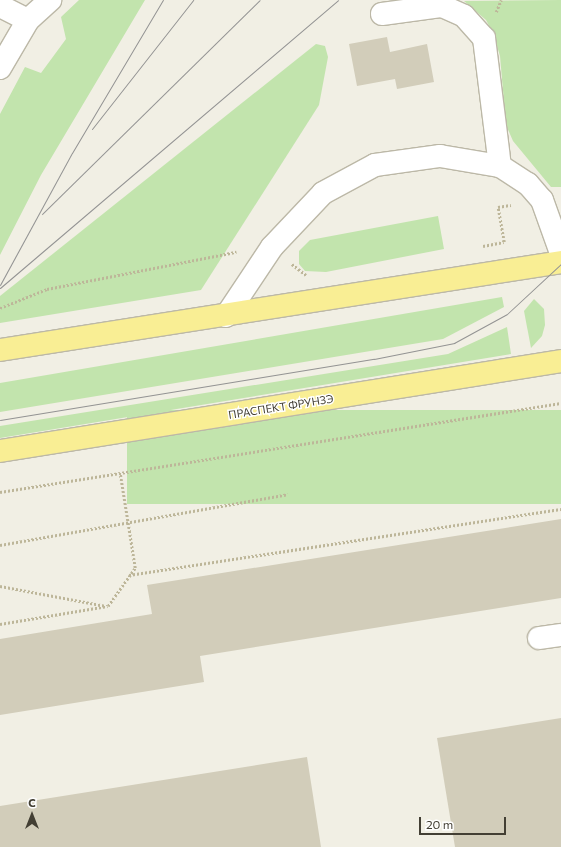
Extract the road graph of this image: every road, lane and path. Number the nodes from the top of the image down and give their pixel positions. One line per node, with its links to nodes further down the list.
1 (50, 0): 4 (lane)
2 (0, 6): 4 (lane)
3 (382, 14): 6 (lane)
4 (28, 20): 5 (lane)
5 (0, 68)
6 (500, 166): 7 (lane); 9 (lane)
7 (561, 253)
8 (561, 262): 9 (main road)
9 (226, 316): 10 (main road)
10 (0, 350)
11 (561, 361): 13 (main road, ПРАСПЕКТ ФРУНЗЭ)
12 (561, 403): 14 (path)
13 (0, 451)
14 (120, 473): 15 (path); 18 (path)
15 (0, 492)
16 (288, 494): 18 (path)
17 (561, 509): 20 (path)
18 (128, 520): 19 (path); 20 (path)
19 (0, 544)
20 (130, 575): 22 (path)
21 (0, 586): 22 (path)
22 (108, 606): 23 (path)
23 (0, 624)
24 (561, 635): 25 (lane)
25 (539, 638)

